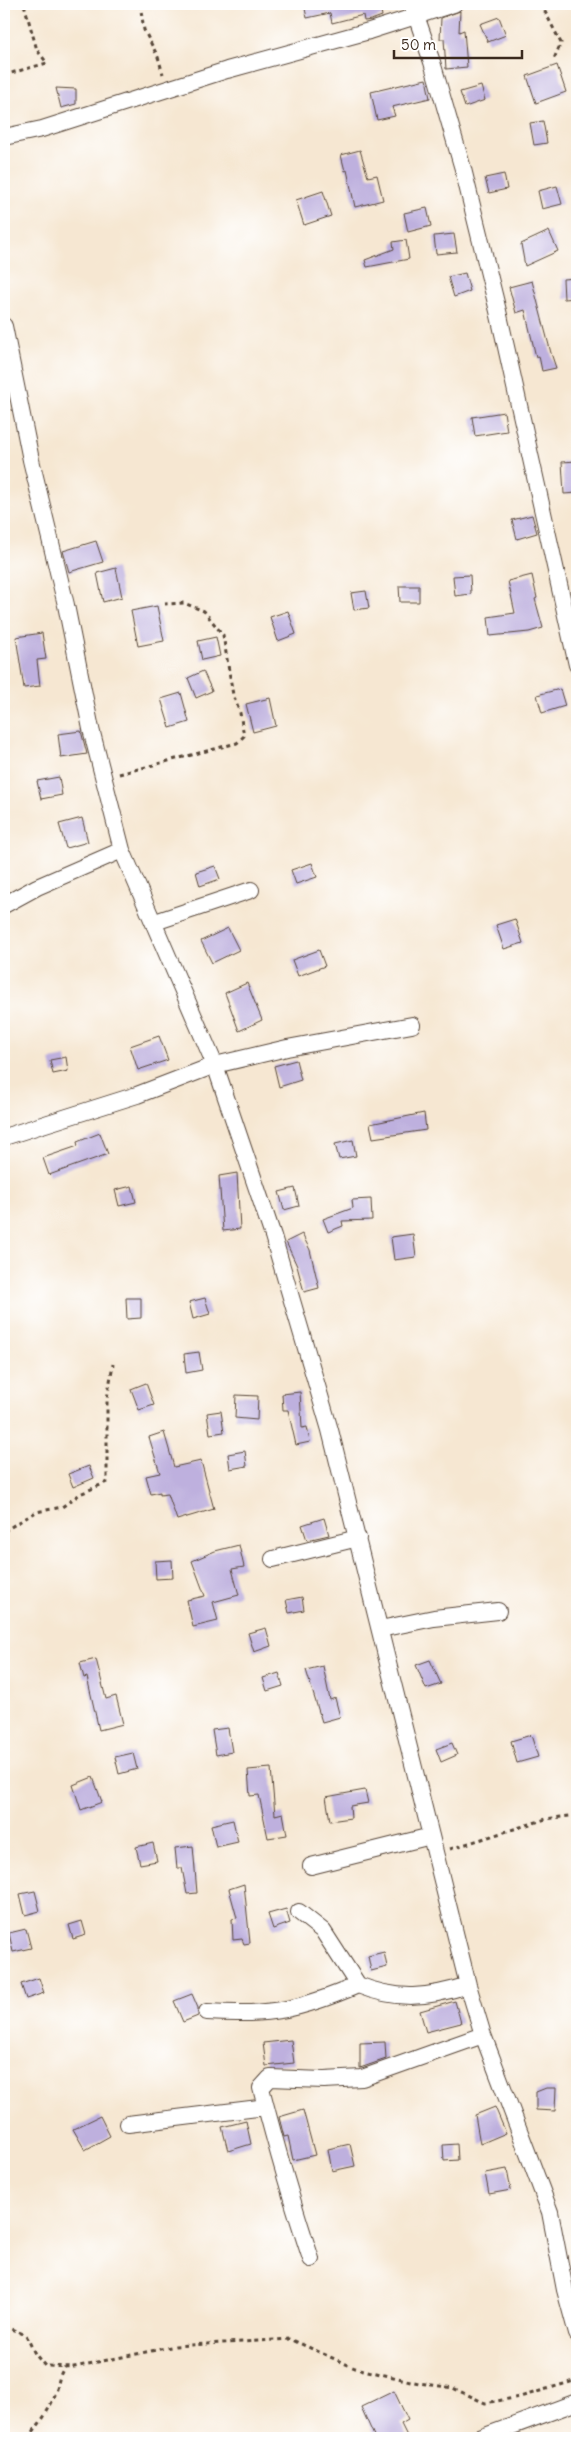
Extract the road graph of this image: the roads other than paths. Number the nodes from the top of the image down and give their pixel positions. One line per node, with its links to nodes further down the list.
1 (454, 4): 2 (street)
2 (414, 9): 3 (street); 5 (street)
3 (4, 137)
4 (4, 326): 6 (street)
5 (577, 664)
6 (122, 850): 8 (street); 9 (street)
7 (251, 890): 9 (street)
8 (4, 905)
9 (155, 922): 11 (street)
10 (412, 1025): 11 (street)
11 (214, 1065): 12 (street); 13 (street)
12 (4, 1136)
13 (358, 1538): 14 (street); 16 (street)
14 (273, 1559)
15 (498, 1611): 16 (street)
16 (380, 1629): 17 (street)
17 (431, 1836): 18 (street); 21 (street)
18 (311, 1866)
19 (299, 1912): 20 (street)
20 (358, 1985): 21 (street); 22 (street)
21 (468, 1985): 23 (street)
22 (207, 2012)
23 (484, 2035): 24 (street); 27 (street)
24 (266, 2107): 25 (street); 26 (street)
25 (128, 2124)
26 (311, 2259)
27 (577, 2334)
28 (577, 2402): 29 (street)
29 (480, 2438)

